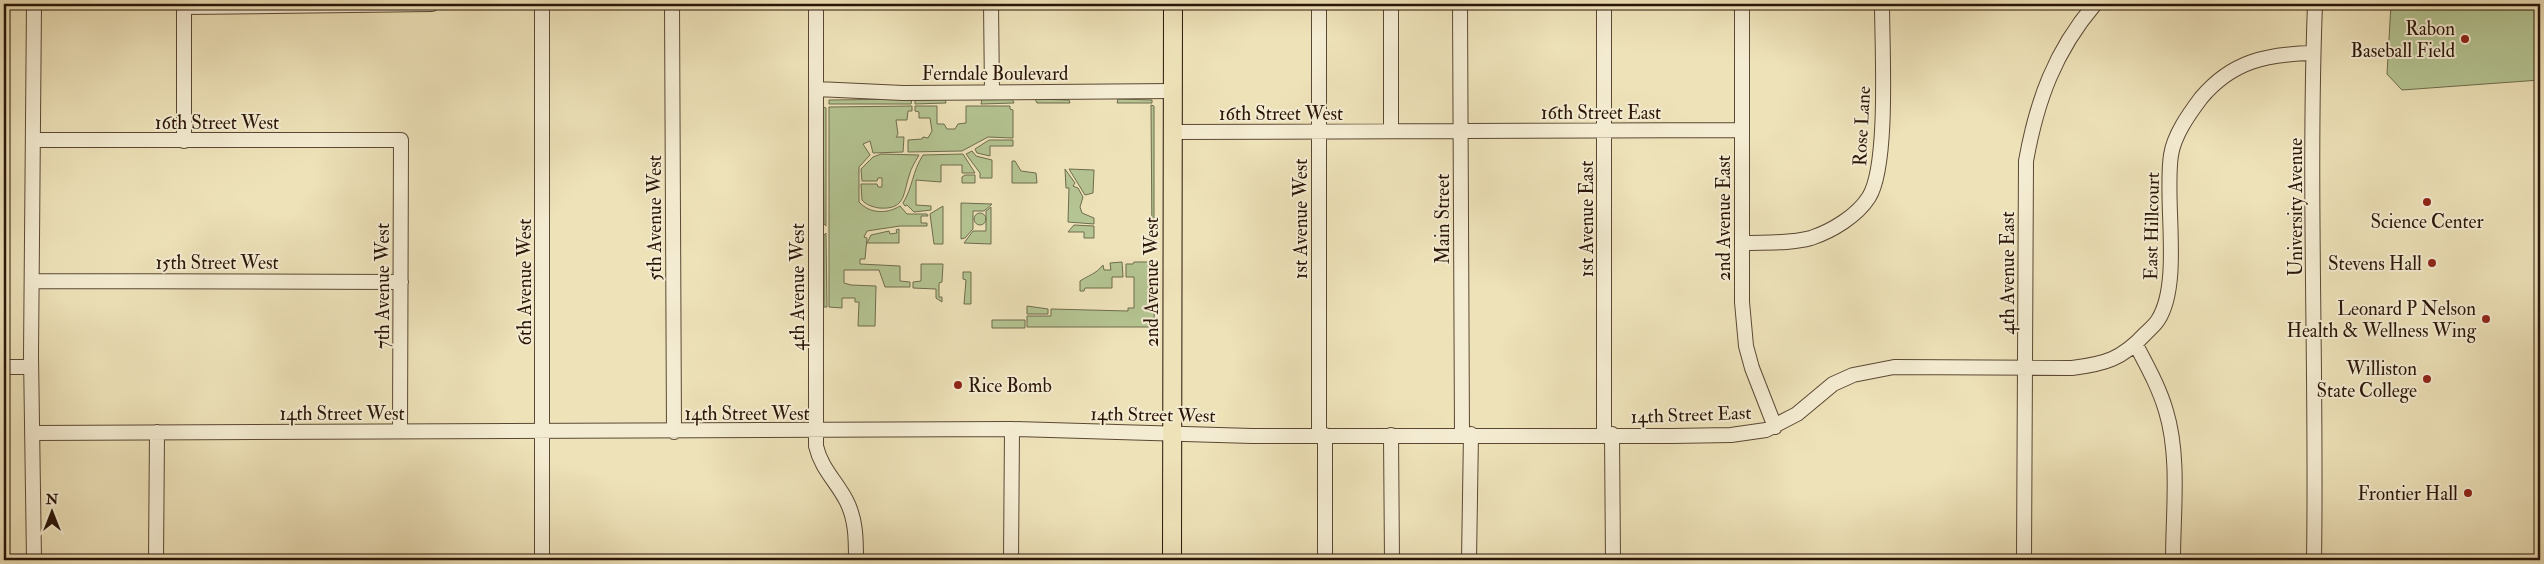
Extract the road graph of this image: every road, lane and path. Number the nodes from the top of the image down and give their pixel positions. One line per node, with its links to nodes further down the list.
1 (34, 4): 28 (street)
2 (432, 4): 17 (street)
3 (542, 4): 43 (street, 6th Avenue West)
4 (672, 4): 44 (street, 5th Avenue West)
5 (804, 4): 6 (street)
6 (816, 4): 19 (street, 4th Avenue West)
7 (991, 4): 21 (street)
8 (1173, 4): 20 (main road, 2nd Avenue West)
9 (1319, 4): 27 (street, 1st Avenue West)
10 (1390, 4): 23 (street)
11 (1460, 4): 24 (street, Main Street)
12 (1604, 4): 25 (street, 1st Avenue East)
13 (1742, 4): 22 (street, 2nd Avenue East)
14 (1882, 4): 31 (street, Rose Lane)
15 (2095, 4): 37 (street, 4th Avenue East)
16 (2315, 4): 18 (street, University Avenue)
17 (184, 5): 30 (street)
18 (2313, 53): 34 (street, East Hillcourt); 63 (street, University Avenue)
19 (817, 89): 21 (street, Ferndale Boulevard); 41 (street, 4th Avenue West)
20 (1173, 91): 21 (street, Ferndale Boulevard); 26 (main road, 2nd Avenue West)
21 (992, 92)
22 (1741, 130): 25 (street, 16th Street East); 31 (street, 2nd Avenue East)
23 (1391, 131): 24 (street, 16th Street West); 27 (street, 16th Street West)
24 (1460, 131): 25 (street, 16th Street East); 48 (street, Main Street)
25 (1604, 131): 49 (street, 1st Avenue East)
26 (1171, 132): 27 (street, 16th Street West); 46 (main road, 2nd Avenue West)
27 (1319, 132): 50 (street, 1st Avenue West)
28 (33, 140): 30 (street, 16th Street West); 32 (street)
29 (401, 140): 30 (street, 16th Street West); 33 (street, 7th Avenue West)
30 (184, 141)
31 (1742, 243): 38 (street, 2nd Avenue East)
32 (32, 281): 33 (street, 15th Street West); 36 (street)
33 (401, 282): 40 (street, 7th Avenue West)
34 (2136, 344): 37 (street, 14th Street East); 62 (street)
35 (4, 367): 36 (street)
36 (31, 367): 45 (street)
37 (2025, 368): 38 (street, 14th Street East); 61 (street, 4th Avenue East)
38 (1775, 426): 49 (street, 14th Street East)
39 (1012, 429): 41 (street, 14th Street West); 46 (street, 14th Street West); 55 (street)
40 (400, 431): 42 (street, 14th Street West); 43 (street, 14th Street West)
41 (816, 431): 44 (street, 14th Street West); 54 (street, 4th Avenue West)
42 (157, 432): 45 (street, 14th Street West); 52 (street)
43 (543, 432): 44 (street, 14th Street West); 53 (street, 6th Avenue West)
44 (674, 432)
45 (32, 434): 51 (street)
46 (1172, 434): 50 (street, 14th Street West); 56 (main road, 2nd Avenue West)
47 (1391, 434): 48 (street, 14th Street West); 50 (street, 14th Street West); 58 (street)
48 (1467, 434): 49 (street, 14th Street East); 59 (street, Main Street)
49 (1608, 434): 60 (street, 1st Avenue East)
50 (1322, 435): 57 (street, 1st Avenue West)
51 (34, 560)
52 (156, 560)
53 (542, 560)
54 (856, 560)
55 (1011, 560)
56 (1172, 560)
57 (1325, 560)
58 (1392, 560)
59 (1470, 560)
60 (1613, 560)
61 (2024, 560)
62 (2173, 560)
63 (2314, 560)

